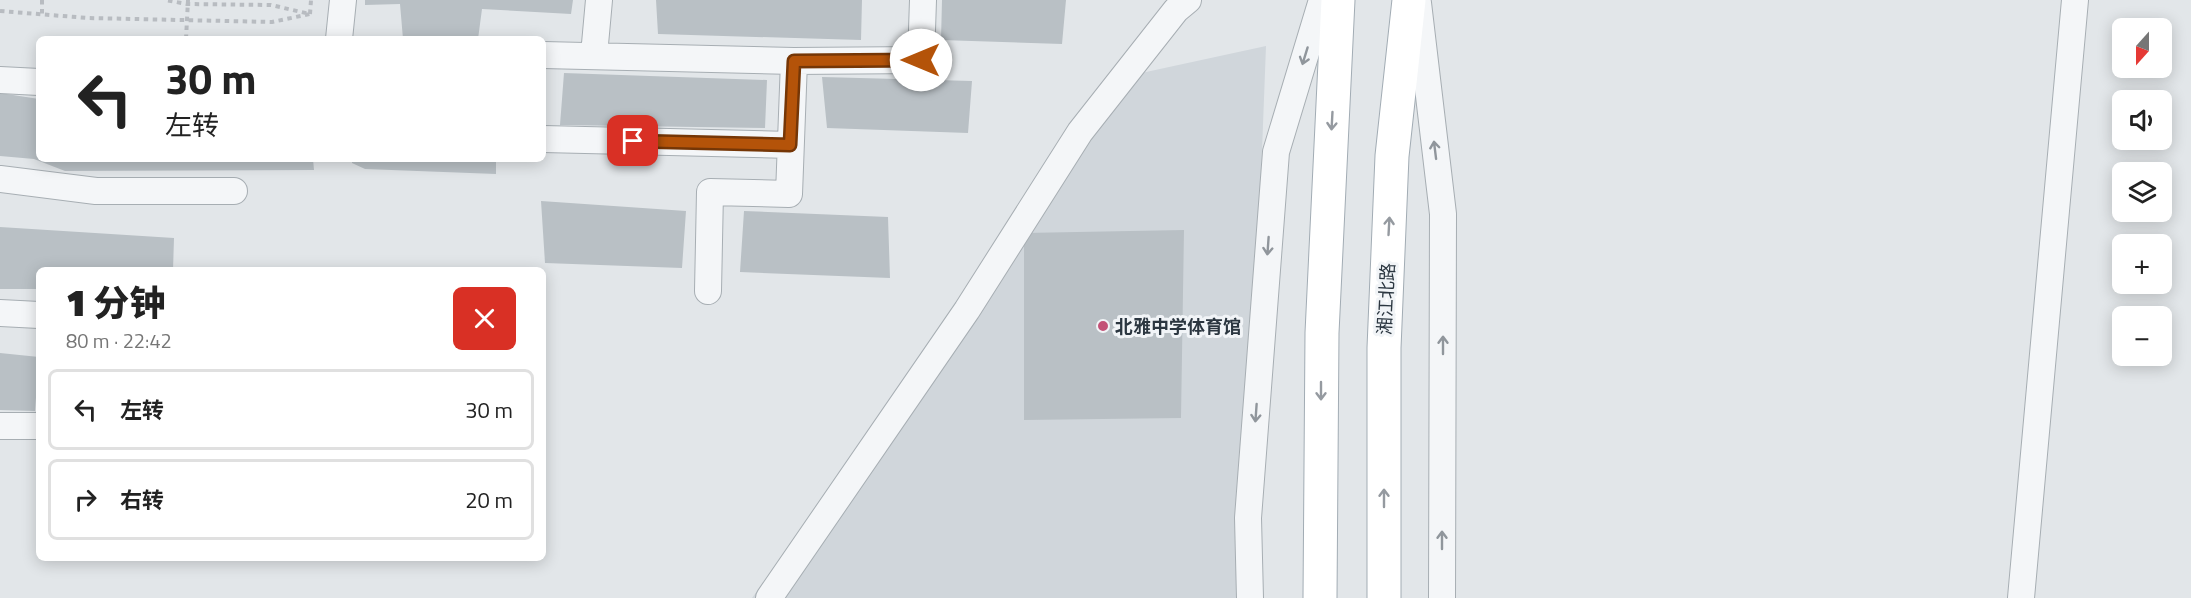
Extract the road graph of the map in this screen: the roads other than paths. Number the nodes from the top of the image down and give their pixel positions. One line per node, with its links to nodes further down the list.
1 (343, 0): 10 (street)
2 (599, 0): 12 (street)
3 (922, 0): 13 (street)
4 (1188, 0): 25 (street)
5 (1322, 0): 26 (street, one-way to 26)
6 (1338, 0): 27 (main road, one-way to 27)
7 (1408, 0): 28 (main road, 湘江北路, one-way to 7)
8 (1417, 0): 29 (street, one-way to 8)
9 (2075, 0): 30 (street)
10 (339, 36)
11 (546, 55): 12 (street)
12 (594, 55): 13 (street)
13 (794, 61): 17 (street)
14 (0, 80): 15 (street)
15 (36, 82)
16 (546, 139): 17 (street)
17 (790, 145): 20 (street)
18 (0, 179): 19 (street)
19 (234, 190)
20 (708, 291)
21 (0, 313): 22 (street)
22 (36, 315)
23 (0, 426): 24 (street)
24 (36, 426)
25 (769, 598)
26 (1250, 598)
27 (1320, 598)
28 (1384, 598)
29 (1443, 598)
30 (2021, 598)

